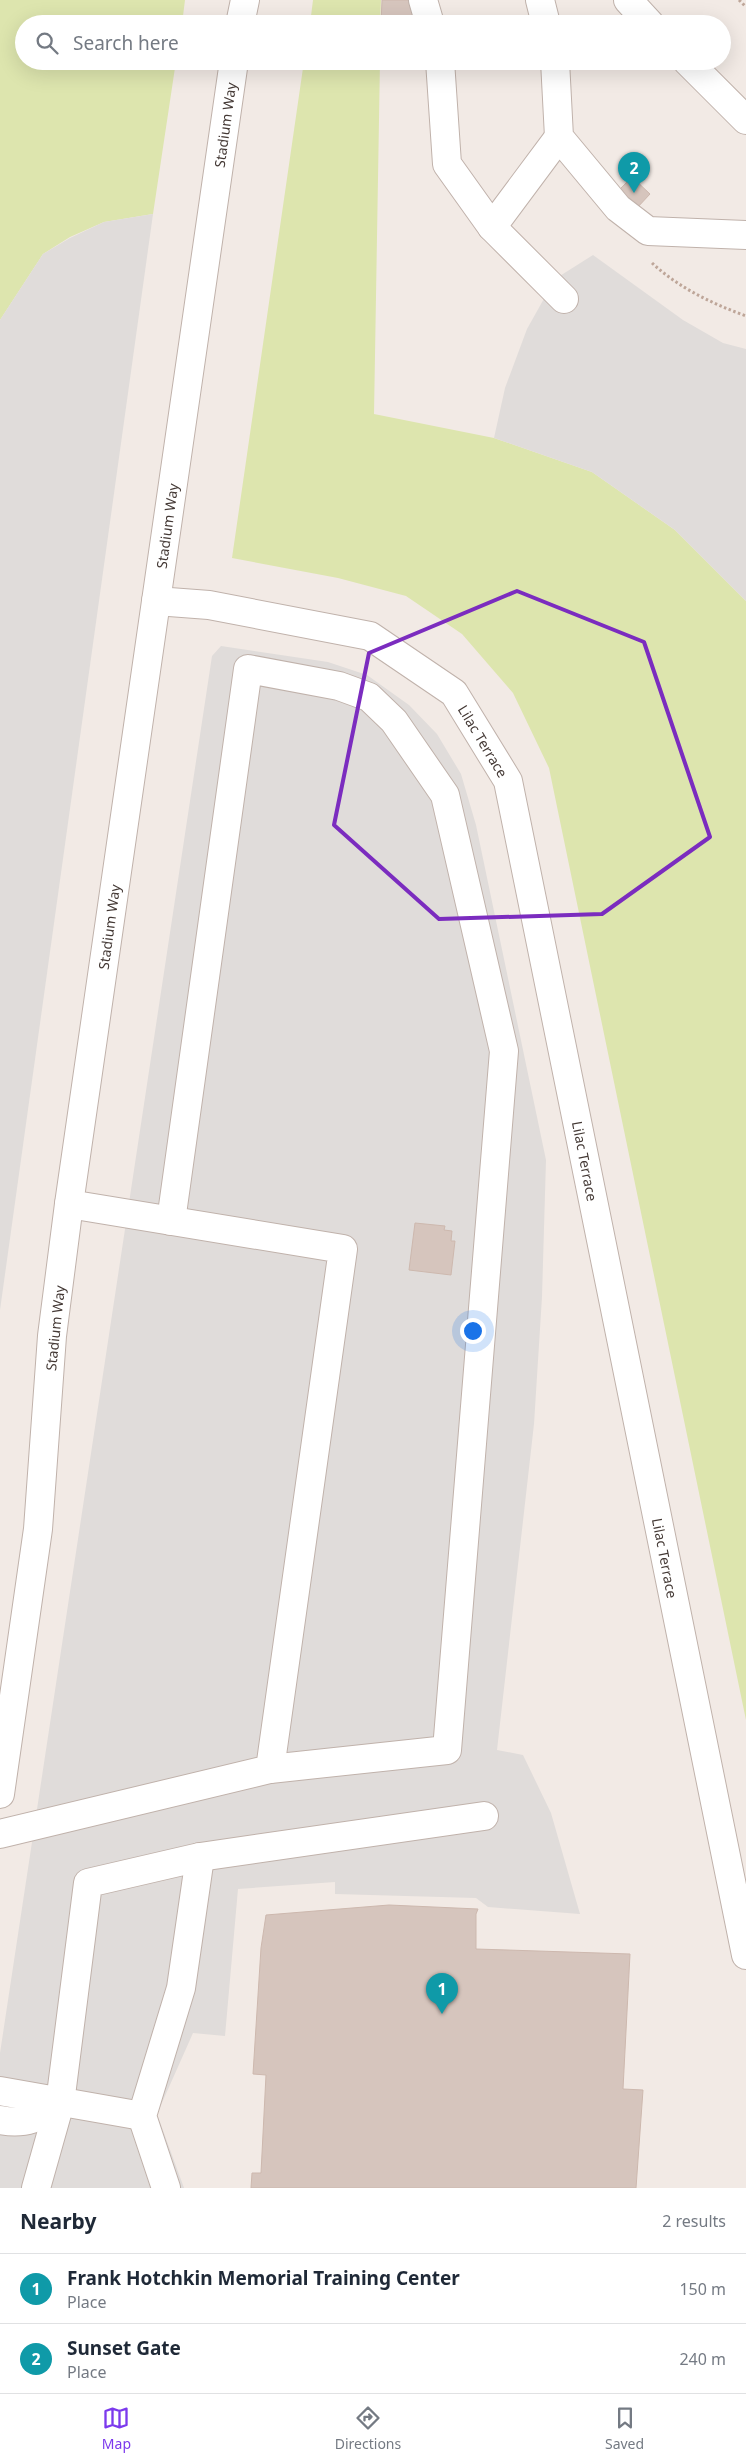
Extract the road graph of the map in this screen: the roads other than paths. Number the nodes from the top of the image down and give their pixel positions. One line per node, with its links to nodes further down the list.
1 (245, 0): 5 (street)
2 (423, 0): 6 (street)
3 (540, 0): 7 (street)
4 (628, 0): 8 (street)
5 (242, 15)
6 (427, 15)
7 (544, 15)
8 (642, 15)
9 (233, 70): 18 (street, Stadium Way)
10 (441, 70): 15 (street)
11 (556, 70): 14 (street)
12 (696, 70): 13 (street)
13 (746, 120)
14 (560, 137): 15 (street); 16 (street)
15 (492, 227): 17 (street)
16 (746, 235)
17 (564, 299)
18 (156, 601): 19 (street, Stadium Way); 26 (street, Lilac Terrace)
19 (68, 1204): 20 (street); 22 (street, Stadium Way)
20 (171, 1221): 21 (street); 21 (street)
21 (270, 1770): 24 (street)
22 (0, 1794)
23 (484, 1816): 25 (street)
24 (0, 1834)
25 (200, 1858): 28 (street); 29 (street)
26 (746, 1955)
27 (0, 2091): 28 (street)
28 (60, 2103): 29 (street); 30 (street); 31 (street)
29 (142, 2116): 32 (street)
30 (0, 2120)
31 (36, 2188)
32 (166, 2188)

